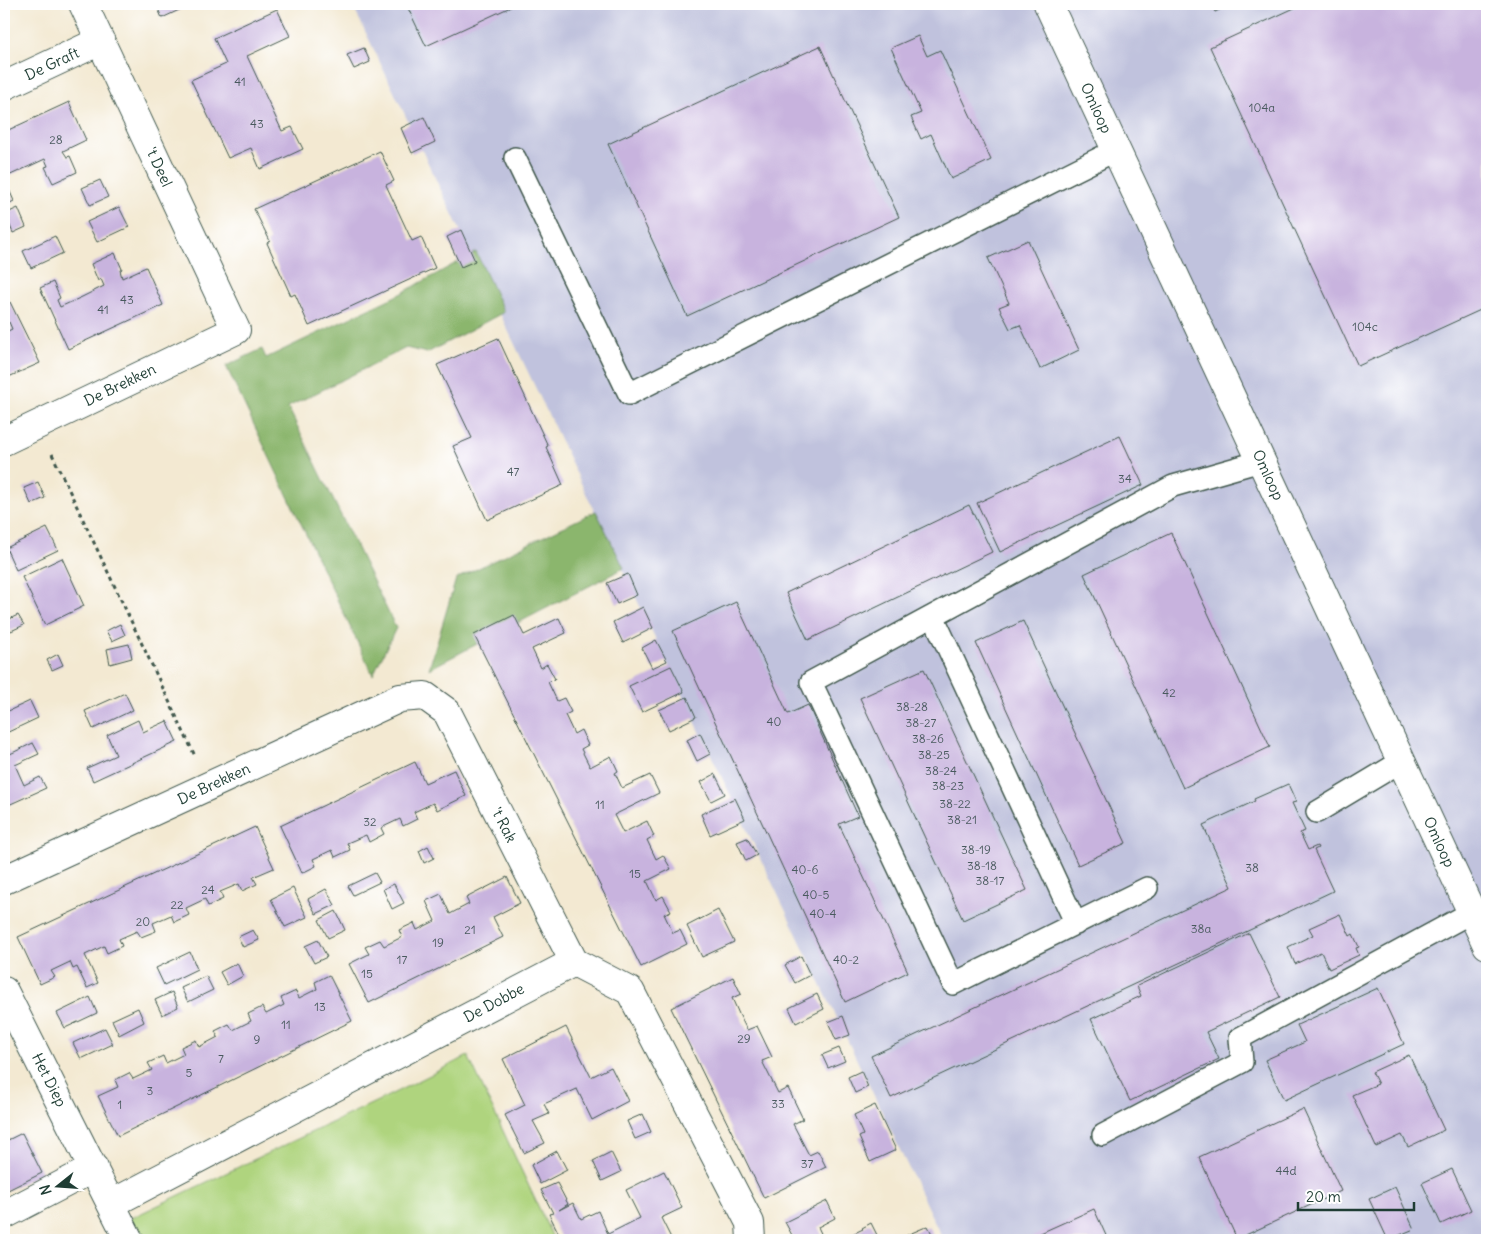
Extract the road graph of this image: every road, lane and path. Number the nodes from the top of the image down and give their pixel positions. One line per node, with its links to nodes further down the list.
1 (83, 4): 3 (street, 't Deel)
2 (1048, 4): 5 (street, Omloop)
3 (100, 42): 4 (street, De Graft); 7 (street, 't Deel)
4 (4, 86)
5 (1116, 150): 6 (lane); 10 (street, Omloop)
6 (515, 158)
7 (236, 330): 8 (street, De Brekken)
8 (38, 424): 9 (street, De Brekken); 14 (path)
9 (4, 441)
10 (1261, 461): 11 (lane); 13 (street, Omloop)
11 (933, 616): 19 (lane); 19 (lane)
12 (426, 696): 14 (street, De Brekken); 21 (street, 't Rak)
13 (1402, 761): 15 (lane); 18 (street, Omloop)
14 (209, 786): 16 (street, De Brekken)
15 (1317, 812)
16 (4, 880)
17 (1147, 888): 19 (lane)
18 (1472, 912): 20 (street, Omloop); 23 (lane)
19 (1076, 924)
20 (1487, 945)
21 (574, 962): 25 (street, De Dobbe); 28 (street)
22 (4, 991): 24 (street, Het Diep)
23 (1103, 1135)
24 (94, 1168): 25 (street, Het Diep); 26 (street)
25 (111, 1204): 27 (street, Het Diep)
26 (4, 1214)
27 (128, 1240)
28 (751, 1240)

